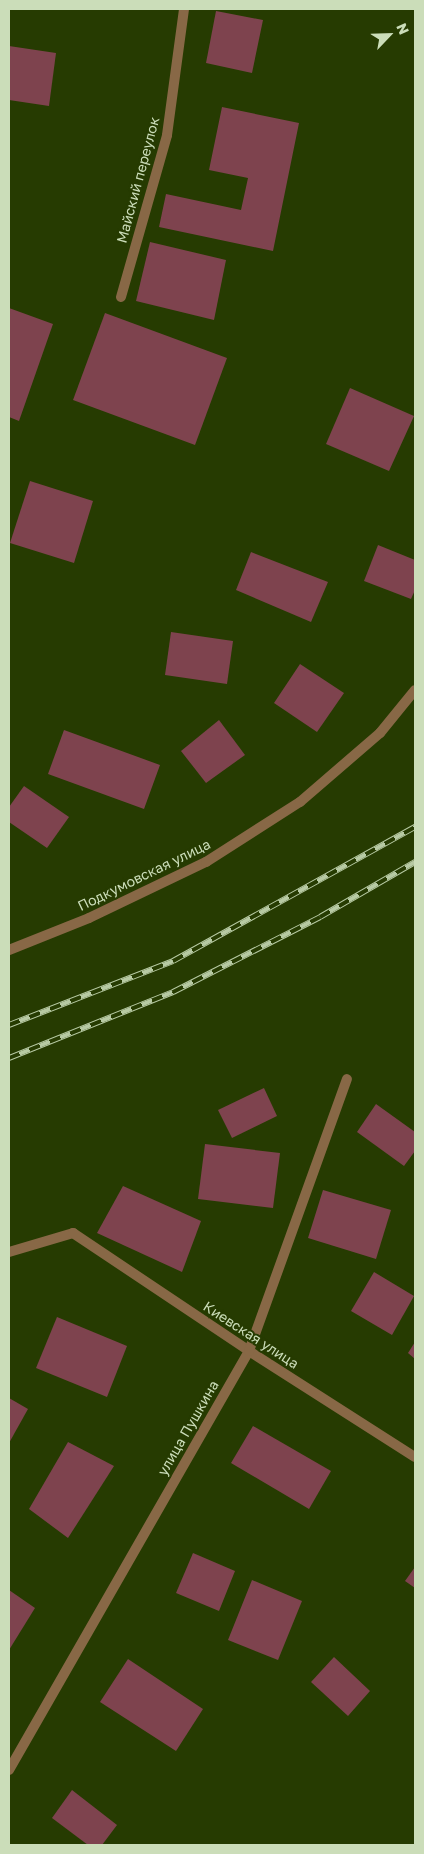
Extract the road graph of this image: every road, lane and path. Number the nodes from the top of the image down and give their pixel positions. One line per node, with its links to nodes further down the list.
1 (184, 9): 2 (street, Майский переулок)
2 (120, 297)
3 (415, 690): 4 (street, Подкумовская улица)
4 (9, 950)
5 (347, 1079): 7 (street, улица Пушкина)
6 (9, 1252): 7 (street, Киевская улица)
7 (248, 1351): 8 (street, Киевская улица); 9 (street, улица Пушкина)
8 (415, 1457)
9 (9, 1770)

